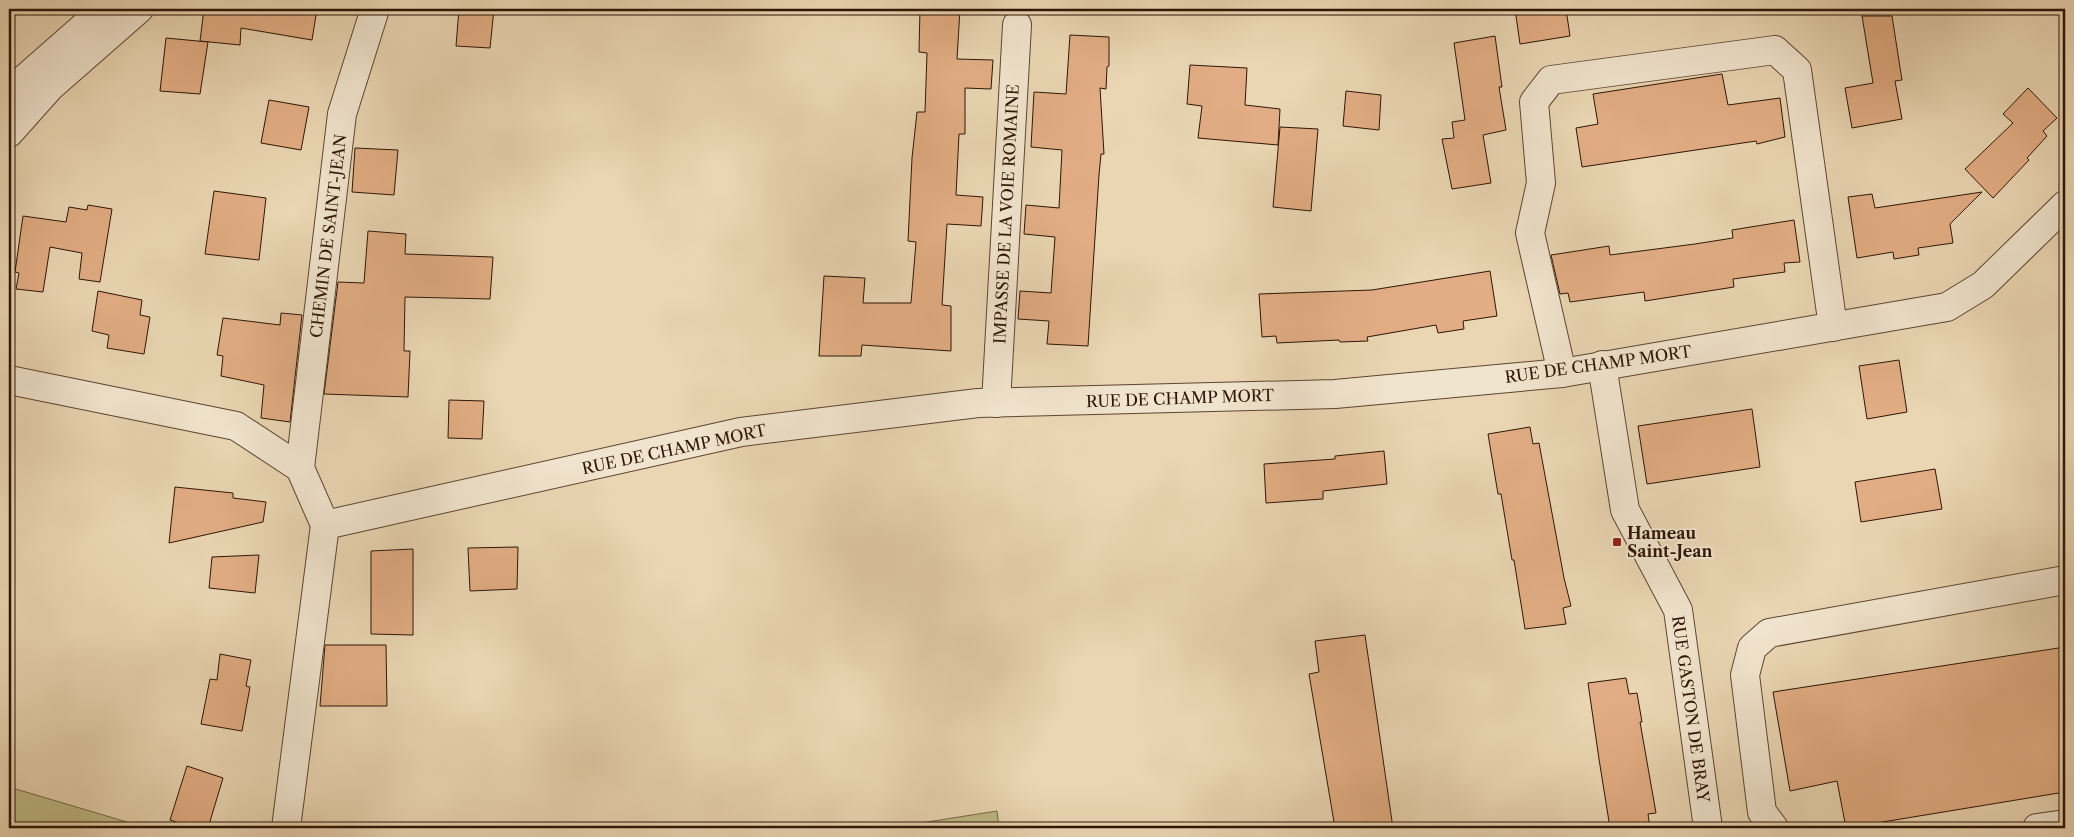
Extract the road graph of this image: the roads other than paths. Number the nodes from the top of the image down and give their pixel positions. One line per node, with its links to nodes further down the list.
1 (104, 9): 5 (street)
2 (139, 9): 6 (street)
3 (375, 9): 13 (street, CHEMIN DE SAINT-JEAN)
4 (1017, 25): 12 (street, IMPASSE DE LA VOIE ROMAINE)
5 (9, 97)
6 (9, 133)
7 (2065, 205): 8 (street, RUE DE CHAMP MORT)
8 (1833, 327): 9 (street, RUE DE CHAMP MORT); 10 (street)
9 (1602, 365): 10 (street, RUE DE CHAMP MORT); 18 (street, RUE GASTON DE BRAY)
10 (1562, 372): 12 (street, RUE DE CHAMP MORT)
11 (9, 380): 13 (street)
12 (996, 403): 14 (street, RUE DE CHAMP MORT)
13 (300, 468): 14 (street)
14 (325, 525): 17 (street)
15 (2065, 580): 19 (street)
16 (2065, 824): 20 (street)
17 (286, 828)
18 (1708, 828)
19 (1774, 828)
20 (2037, 828)

